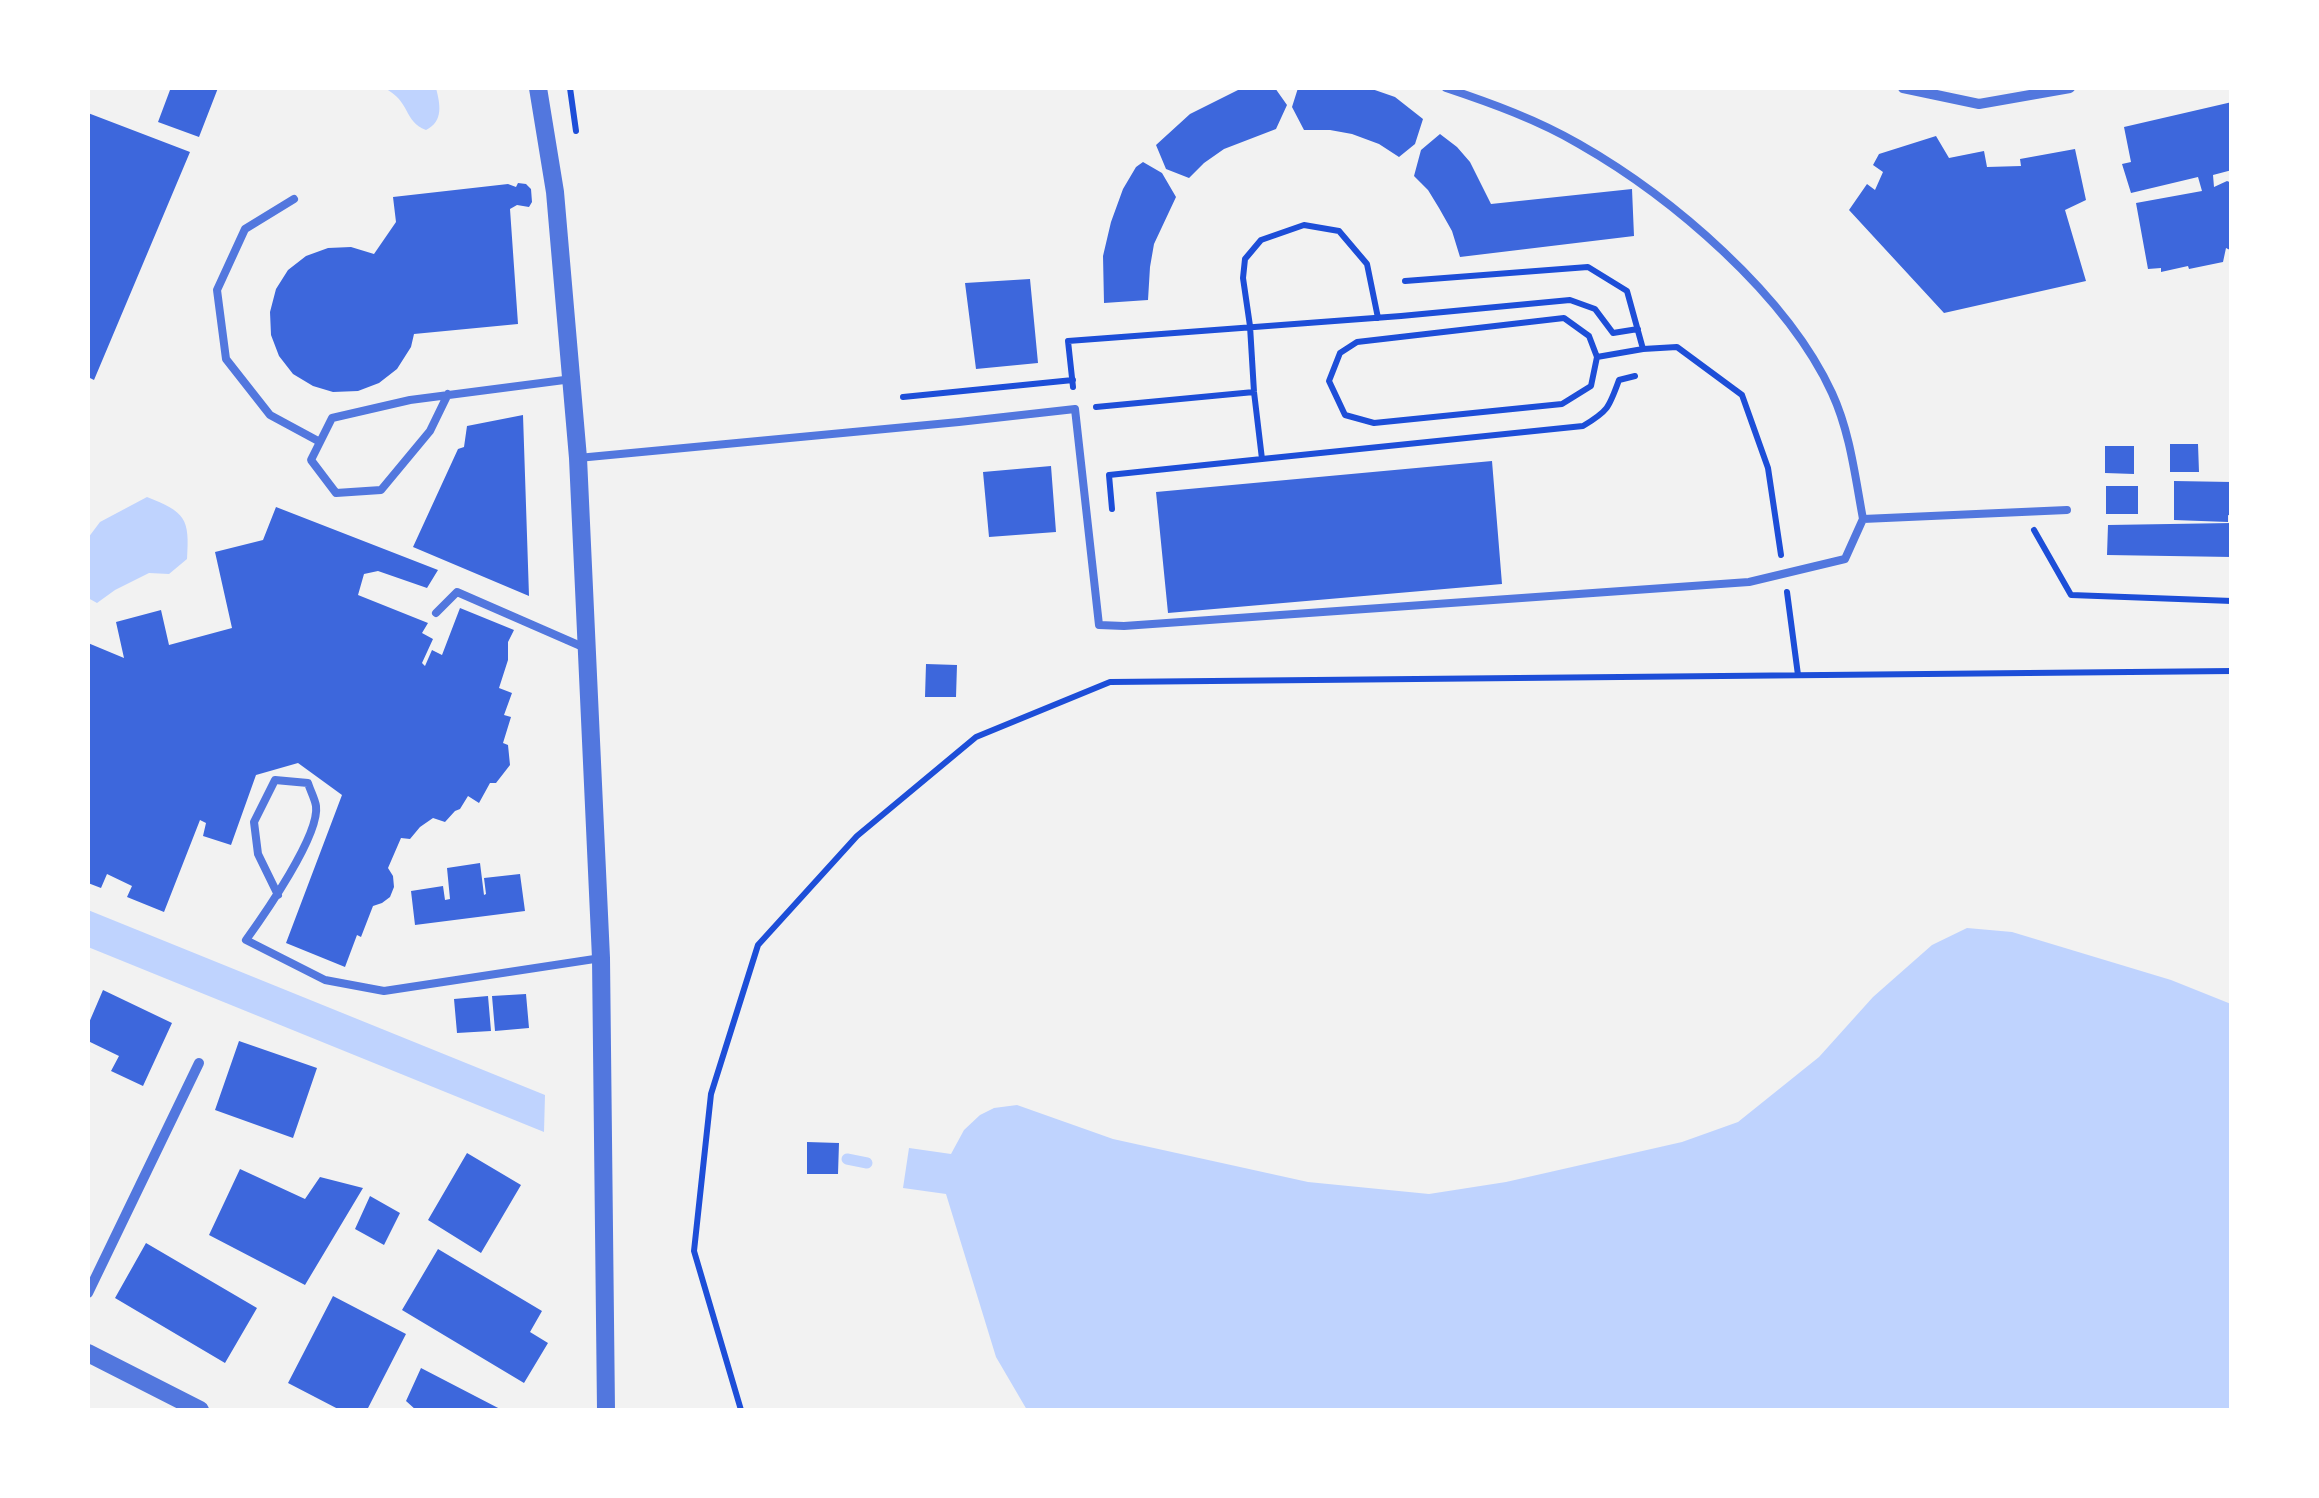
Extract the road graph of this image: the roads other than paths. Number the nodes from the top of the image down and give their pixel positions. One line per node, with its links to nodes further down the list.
1 (538, 88): 6 (street)
2 (1446, 88): 11 (lane)
3 (1903, 88): 4 (street)
4 (2070, 88)
5 (294, 199): 8 (lane)
6 (572, 379): 7 (lane); 9 (street)
7 (448, 394): 8 (lane); 8 (lane)
8 (320, 442)
9 (578, 458): 11 (lane); 13 (street)
10 (2067, 510): 11 (lane)
11 (1863, 518)
12 (436, 613): 13 (lane)
13 (587, 648): 15 (street)
14 (278, 895): 14 (lane); 15 (lane)
15 (601, 958): 20 (street)
16 (198, 1063): 17 (street)
17 (88, 1293)
18 (88, 1353): 19 (street)
19 (200, 1410)
20 (606, 1410)

